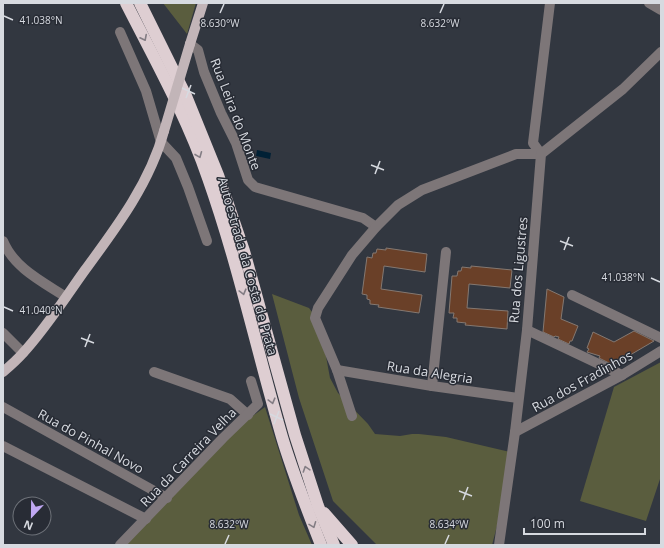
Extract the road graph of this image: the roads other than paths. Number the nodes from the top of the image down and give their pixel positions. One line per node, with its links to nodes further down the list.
1 (126, 3): 39 (highway, Autoestrada da Costa de Prata, one-way to 39)
2 (140, 3): 36 (highway, Autoestrada da Costa de Prata, one-way to 2)
3 (203, 3): 8 (main road)
4 (550, 3): 11 (street)
5 (649, 3): 6 (street)
6 (661, 10)
7 (120, 32): 10 (street)
8 (190, 44): 10 (main road, bridge); 12 (street, Rua Leira do Monte)
9 (661, 52): 11 (street)
10 (161, 142): 14 (street); 17 (main road)
11 (541, 154): 12 (street); 18 (street, Rua dos Ligustres)
12 (376, 227): 23 (street)
13 (3, 241): 17 (street)
14 (206, 241)
15 (446, 252): 28 (street)
16 (572, 295): 20 (street)
17 (66, 297): 22 (main road)
18 (527, 330): 26 (street); 29 (street, Rua dos Ligustres)
19 (3, 333): 22 (street)
20 (661, 338)
21 (661, 351): 26 (street, Rua dos Fradinhos)
22 (23, 353): 24 (main road)
23 (337, 370): 28 (street, Rua da Alegria); 32 (street)
24 (3, 372)
25 (154, 372): 31 (street)
26 (622, 375): 33 (street, Rua dos Fradinhos)
27 (251, 381): 31 (street, Rua da Carreira Velha)
28 (432, 386): 29 (street, Rua da Alegria)
29 (518, 398): 33 (street, Rua dos Ligustres)
30 (3, 407): 35 (street, Rua do Pinhal Novo)
31 (248, 415): 35 (street, Rua da Carreira Velha)
32 (352, 416)
33 (515, 432): 42 (street, Rua dos Ligustres)
34 (3, 446): 37 (street)
35 (167, 498): 37 (street, Rua da Carreira Velha)
36 (318, 506): 40 (highway, Autoestrada da Costa de Prata); 41 (highway)
37 (146, 519): 38 (street, Rua da Carreira Velha)
38 (120, 545)
39 (321, 545)
40 (334, 545)
41 (352, 545)
42 (499, 545)

